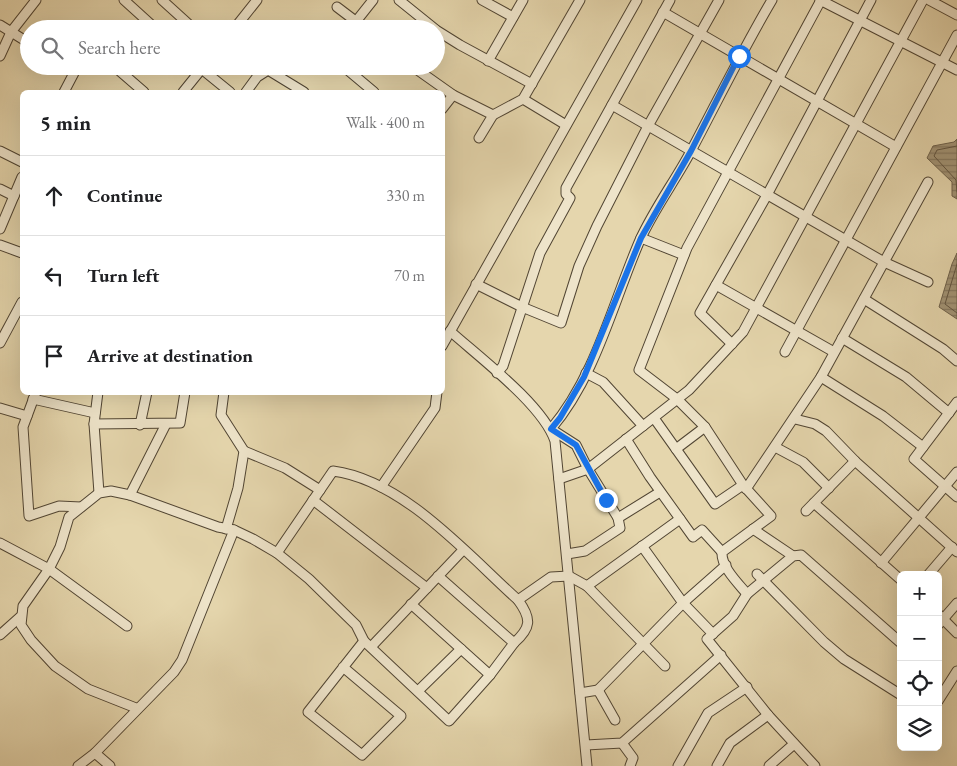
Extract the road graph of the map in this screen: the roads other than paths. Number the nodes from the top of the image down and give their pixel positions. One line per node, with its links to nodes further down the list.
1 (36, 0): 22 (street)
2 (124, 0): 24 (street)
3 (162, 0): 25 (street)
4 (257, 0): 26 (street)
5 (373, 0): 28 (street)
6 (399, 0): 29 (street)
7 (482, 0): 21 (street)
8 (523, 0): 21 (street)
9 (580, 0): 52 (street)
10 (637, 0): 67 (street)
11 (670, 0): 19 (street)
12 (719, 0): 33 (street)
13 (772, 0): 39 (street)
14 (821, 0): 30 (street); 51 (street)
15 (871, 0): 30 (street)
16 (923, 0): 37 (street)
17 (929, 0): 20 (street)
18 (337, 7): 27 (street)
19 (663, 12): 33 (street); 64 (street)
20 (957, 15)
21 (513, 17): 40 (street)
22 (20, 20)
23 (20, 20): 32 (street)
24 (146, 20)
25 (184, 20)
26 (241, 20)
27 (349, 20)
28 (357, 20)
29 (425, 20)
30 (860, 20): 37 (street); 62 (street)
31 (0, 25): 32 (street)
32 (11, 32): 36 (street); 38 (street)
33 (700, 33): 39 (street); 68 (street)
34 (445, 35): 40 (street)
35 (957, 35): 41 (street)
36 (20, 38)
37 (902, 42): 41 (street); 66 (street)
38 (0, 56)
39 (739, 56): 51 (street); 72 (street)
40 (488, 61): 52 (street)
41 (942, 62): 42 (street); 70 (street)
42 (957, 70)
43 (73, 75): 53 (street)
44 (124, 75): 54 (street)
45 (195, 75): 55 (street)
46 (210, 75): 56 (street)
47 (260, 75): 57 (street)
48 (276, 75): 58 (street)
49 (352, 75): 59 (street)
50 (425, 75): 60 (street)
51 (779, 79): 62 (street); 74 (street)
52 (532, 84): 61 (street)
53 (68, 90)
54 (142, 90)
55 (184, 90)
56 (228, 90)
57 (247, 90)
58 (301, 90)
59 (367, 90)
60 (453, 95): 63 (street); 65 (street)
61 (523, 99): 65 (street); 67 (street)
62 (817, 101): 66 (street); 78 (street)
63 (445, 105)
64 (612, 105): 68 (street); 93 (street)
65 (493, 115): 69 (street)
66 (857, 124): 70 (street); 80 (street)
67 (566, 125): 89 (street)
68 (648, 126): 72 (street); 93 (street)
69 (479, 138)
70 (896, 147): 83 (street)
71 (0, 151): 73 (street)
72 (691, 151): 74 (street); 82 (street)
73 (20, 161)
74 (729, 173): 78 (street); 86 (street)
75 (20, 182): 79 (street)
76 (928, 182): 87 (street)
77 (0, 189): 79 (street)
78 (768, 195): 80 (street); 90 (street)
79 (14, 196): 81 (street)
80 (806, 217): 83 (street); 94 (street)
81 (0, 229)
82 (641, 238): 86 (street); 105 (street)
83 (846, 240): 87 (street); 96 (street)
84 (0, 245): 85 (street)
85 (20, 252)
86 (684, 255): 113 (street)
87 (884, 262): 88 (street); 91 (street)
88 (928, 282)
89 (476, 284): 93 (street); 95 (street)
90 (716, 285): 94 (street); 100 (street)
91 (864, 299): 97 (street); 103 (street)
92 (20, 306): 99 (street)
93 (522, 307): 104 (street)
94 (756, 308): 96 (street); 100 (street)
95 (450, 331): 98 (street); 104 (street)
96 (797, 331): 101 (street); 102 (street)
97 (842, 338): 102 (street); 117 (street)
98 (445, 340)
99 (0, 343)
100 (732, 344): 113 (street)
101 (785, 352)
102 (834, 352): 106 (street)
103 (957, 361)
104 (497, 373): 126 (street)
105 (586, 373): 124 (street); 126 (street)
106 (821, 377): 120 (street); 129 (street)
107 (98, 395): 116 (street)
108 (146, 395): 123 (street)
109 (185, 395): 122 (street)
110 (224, 395): 131 (street)
111 (437, 395): 137 (street)
112 (34, 396): 116 (street); 118 (street)
113 (677, 399): 119 (street); 125 (street)
114 (957, 402): 117 (street)
115 (0, 408): 118 (street)
116 (95, 413): 121 (street)
117 (949, 413): 129 (street)
118 (27, 416): 147 (street)
119 (654, 418): 124 (street); 130 (street)
120 (795, 419): 128 (street); 132 (street)
121 (94, 424): 123 (street); 142 (street)
122 (166, 424): 123 (street); 143 (street)
123 (140, 425)
124 (643, 426): 127 (street)
125 (705, 427): 130 (street); 138 (street)
126 (551, 429): 133 (street); 135 (street)
127 (626, 439): 133 (street); 141 (street)
128 (775, 447): 138 (street); 139 (street)
129 (923, 447): 136 (street)
130 (676, 449): 138 (street)
131 (244, 451): 140 (street); 152 (street)
132 (855, 461): 139 (street); 151 (street)
133 (588, 469): 135 (street); 149 (street)
134 (957, 472): 136 (street)
135 (559, 479): 160 (street)
136 (945, 486): 144 (street); 151 (street)
137 (381, 487): 140 (street); 156 (street)
138 (744, 487): 153 (street)
139 (829, 488): 146 (street)
140 (320, 490): 145 (street)
141 (660, 492): 149 (street); 150 (street)
142 (99, 494): 143 (street); 147 (street)
143 (130, 495): 152 (street)
144 (957, 497)
145 (313, 500): 159 (street); 171 (street)
146 (814, 503): 148 (street); 162 (street)
147 (81, 507): 164 (street)
148 (806, 511)
149 (618, 518): 160 (street)
150 (680, 519): 155 (street); 158 (street)
151 (920, 519): 157 (street); 162 (street)
152 (230, 529): 159 (street); 200 (street)
153 (753, 530): 158 (street); 161 (street)
154 (0, 543): 164 (street)
155 (642, 546): 170 (street); 174 (street)
156 (463, 550): 166 (street); 173 (street)
157 (954, 550): 165 (street)
158 (722, 552): 163 (street)
159 (277, 553): 186 (street)
160 (567, 554): 167 (street)
161 (794, 556): 169 (street); 184 (street)
162 (882, 563): 168 (street)
163 (726, 566): 172 (street); 174 (street)
164 (49, 569): 177 (street); 180 (street)
165 (932, 571)
166 (438, 576): 171 (street); 185 (street)
167 (569, 576): 170 (street); 173 (street); 198 (street)
168 (897, 576)
169 (760, 577): 172 (street); 197 (street)
170 (587, 586): 187 (street)
171 (427, 588): 176 (street)
172 (746, 594): 182 (street)
173 (518, 600): 185 (street)
174 (683, 603): 182 (street); 187 (street)
175 (957, 603): 178 (street)
176 (411, 604): 186 (street); 188 (street)
177 (20, 617): 183 (street); 200 (street)
178 (942, 617)
179 (942, 621): 181 (street)
180 (126, 626)
181 (957, 633)
182 (713, 634): 189 (street)
183 (0, 635)
184 (897, 639)
185 (514, 643): 193 (street)
186 (367, 644): 191 (street); 196 (street)
187 (643, 644): 190 (street); 195 (street)
188 (461, 649): 193 (street); 196 (street)
189 (721, 655): 194 (street); 203 (street)
190 (665, 666)
191 (343, 667): 191 (street)
192 (957, 671): 199 (street)
193 (490, 675): 196 (street)
194 (747, 687): 201 (street); 211 (street)
195 (598, 690): 198 (street); 202 (street)
196 (418, 691)
197 (897, 693)
198 (580, 694): 205 (street)
199 (942, 695)
200 (136, 708): 206 (street)
201 (768, 715): 204 (street); 212 (street)
202 (615, 720)
203 (622, 743): 205 (street); 210 (street)
204 (794, 744): 213 (street); 214 (street)
205 (586, 745): 209 (street)
206 (95, 753): 207 (street); 208 (street)
207 (78, 766)
208 (110, 766)
209 (587, 766)
210 (630, 766)
211 (678, 766)
212 (717, 766)
213 (769, 766)
214 (815, 766)

